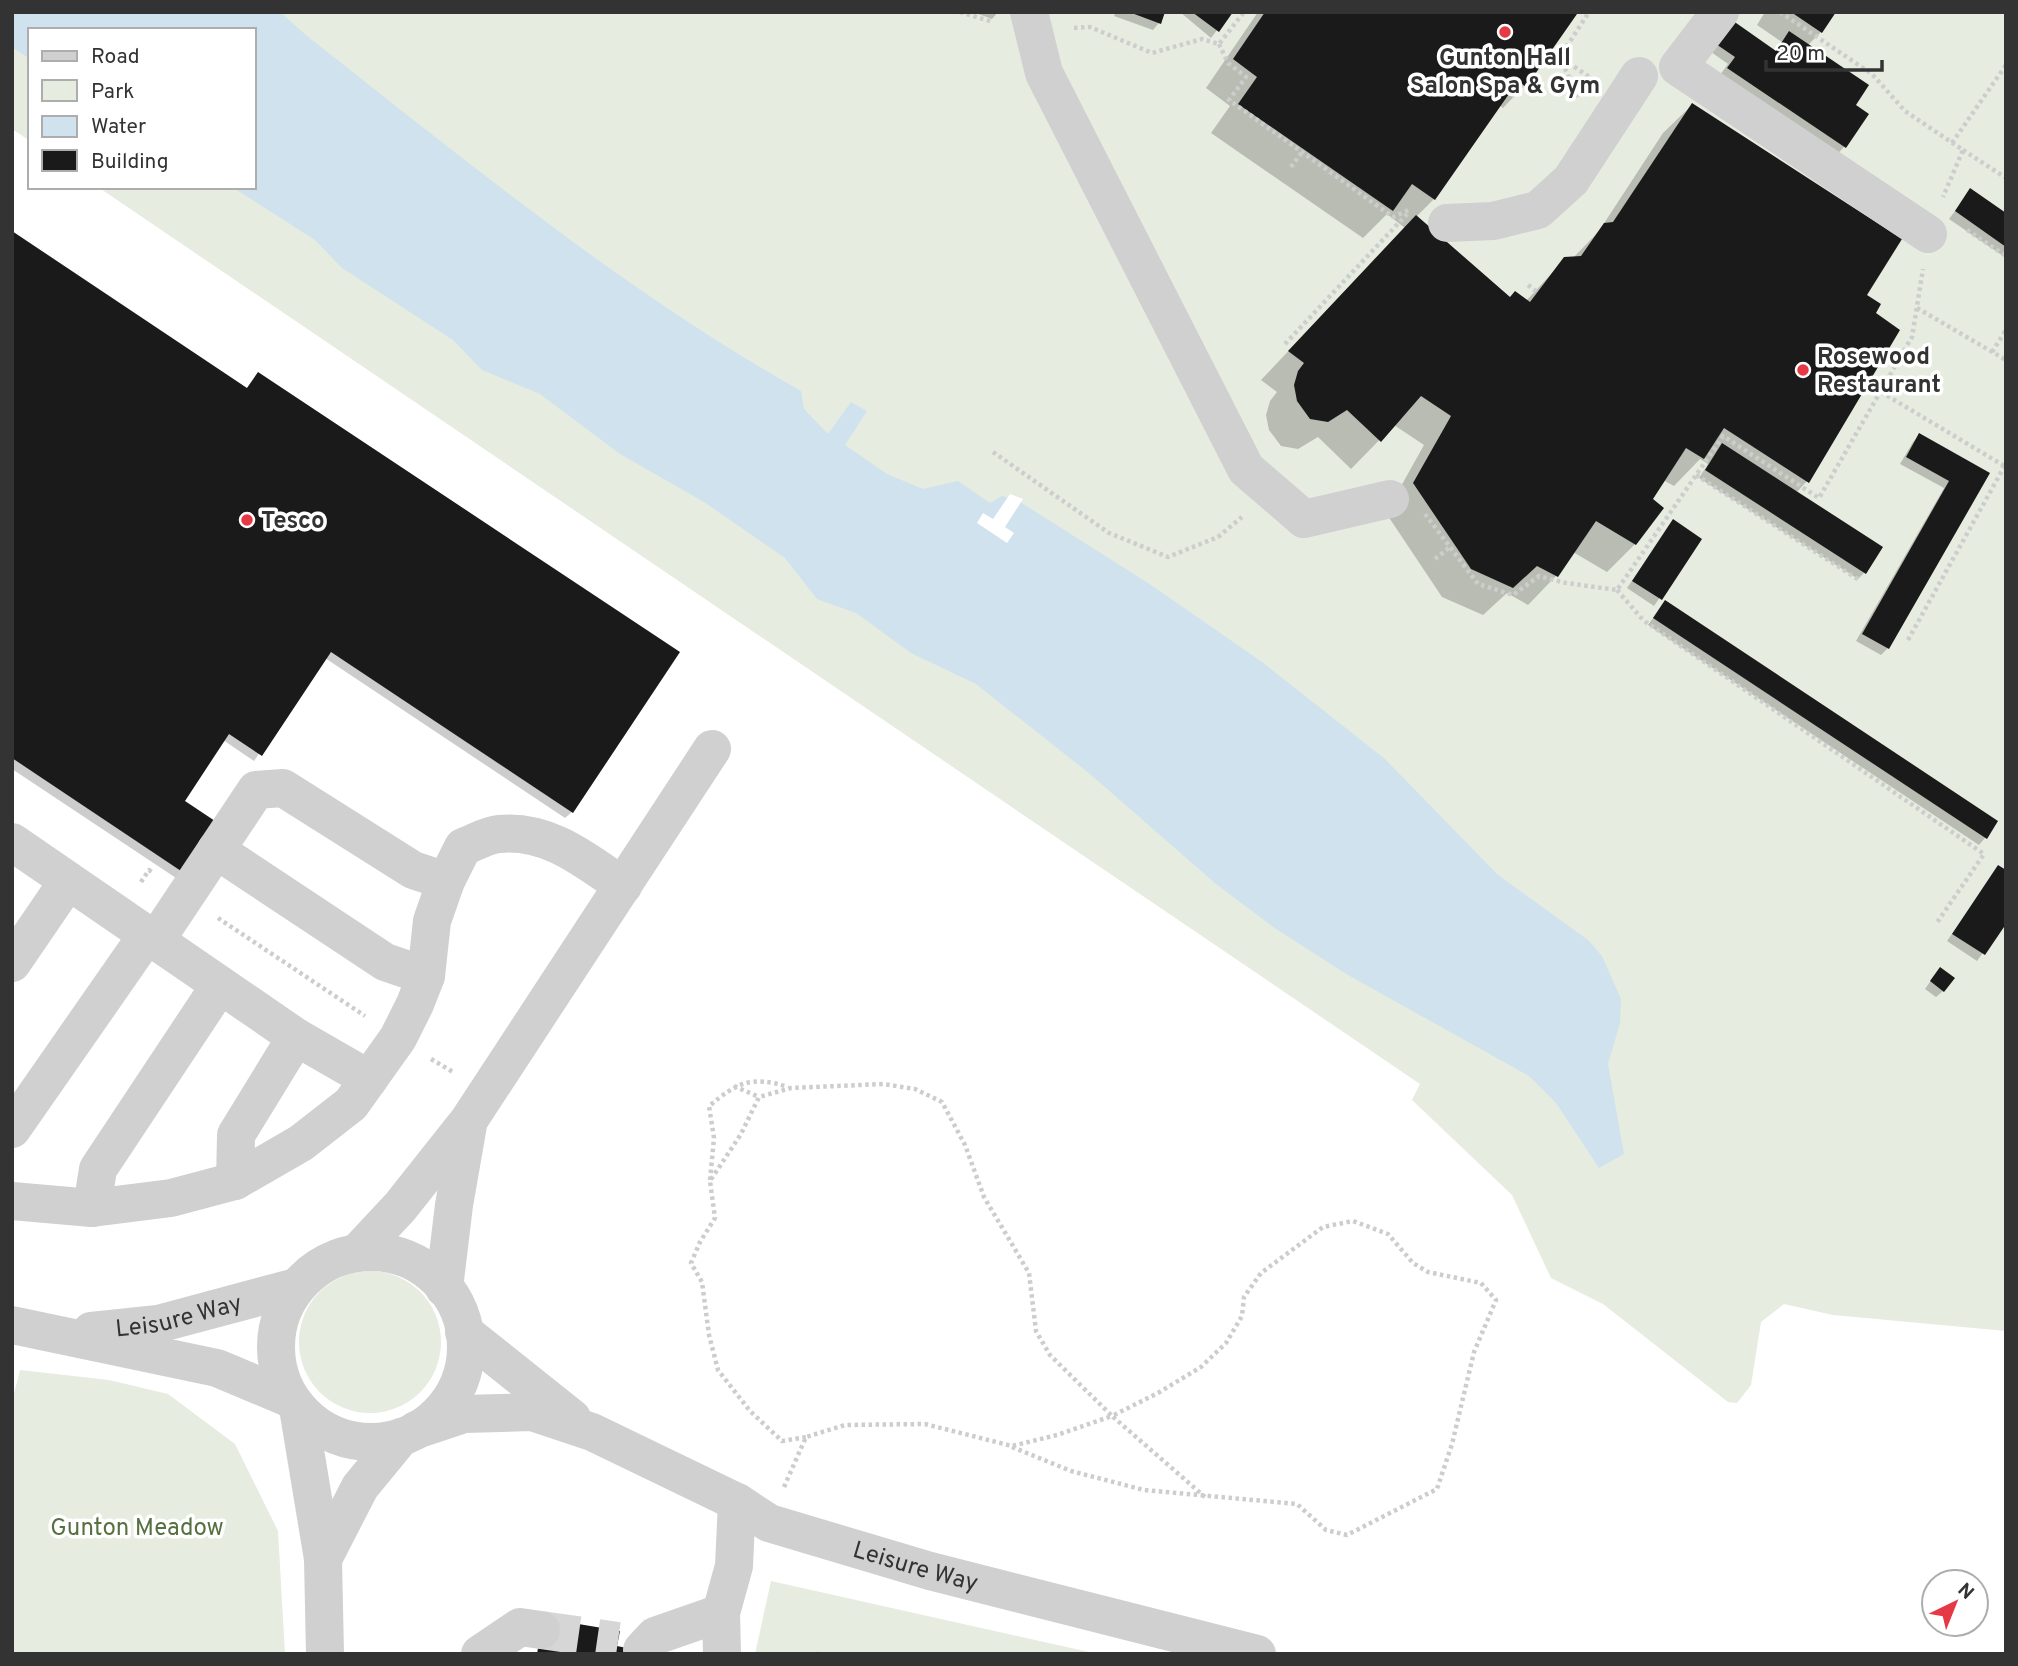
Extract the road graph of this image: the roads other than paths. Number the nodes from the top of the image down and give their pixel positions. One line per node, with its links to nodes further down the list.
1 (1720, 12): 4 (street)
2 (1032, 22): 6 (street)
3 (1631, 88): 5 (street)
4 (1933, 222)
5 (1447, 223)
6 (1390, 499)
7 (712, 749): 12 (street)
8 (12, 842): 10 (street)
9 (216, 850): 11 (street); 13 (street); 15 (street)
10 (68, 881): 13 (street); 14 (street)
11 (446, 881): 12 (street); 15 (street)
12 (623, 886): 19 (street)
13 (140, 930): 16 (street); 20 (street)
14 (12, 963)
15 (426, 976): 18 (street)
16 (220, 985): 17 (street); 23 (street)
17 (296, 1037): 18 (street); 21 (street)
18 (369, 1079): 21 (street)
19 (478, 1107): 24 (street); 26 (street)
20 (12, 1129)
21 (235, 1181): 23 (street)
22 (12, 1201): 23 (street)
23 (92, 1208)
24 (358, 1253): 25 (street, Leisure Way); 26 (street, Leisure Way)
25 (296, 1287): 29 (street, Leisure Way); 30 (street, Leisure Way)
26 (444, 1288): 28 (street, Leisure Way)
27 (12, 1325): 29 (street, Leisure Way)
28 (464, 1332): 31 (street, Leisure Way); 32 (street, Leisure Way)
29 (58, 1335): 30 (street, Leisure Way)
30 (295, 1404): 32 (street, Leisure Way); 34 (street)
31 (592, 1432): 32 (street, Leisure Way); 33 (street, Leisure Way)
32 (409, 1434): 34 (street)
33 (737, 1502): 35 (street); 41 (street, Leisure Way)
34 (323, 1559): 37 (street)
35 (721, 1613): 36 (street); 40 (street)
36 (638, 1642)
37 (325, 1654)
38 (480, 1654): 39 (street)
39 (495, 1654)
40 (722, 1654)
41 (1257, 1654)

